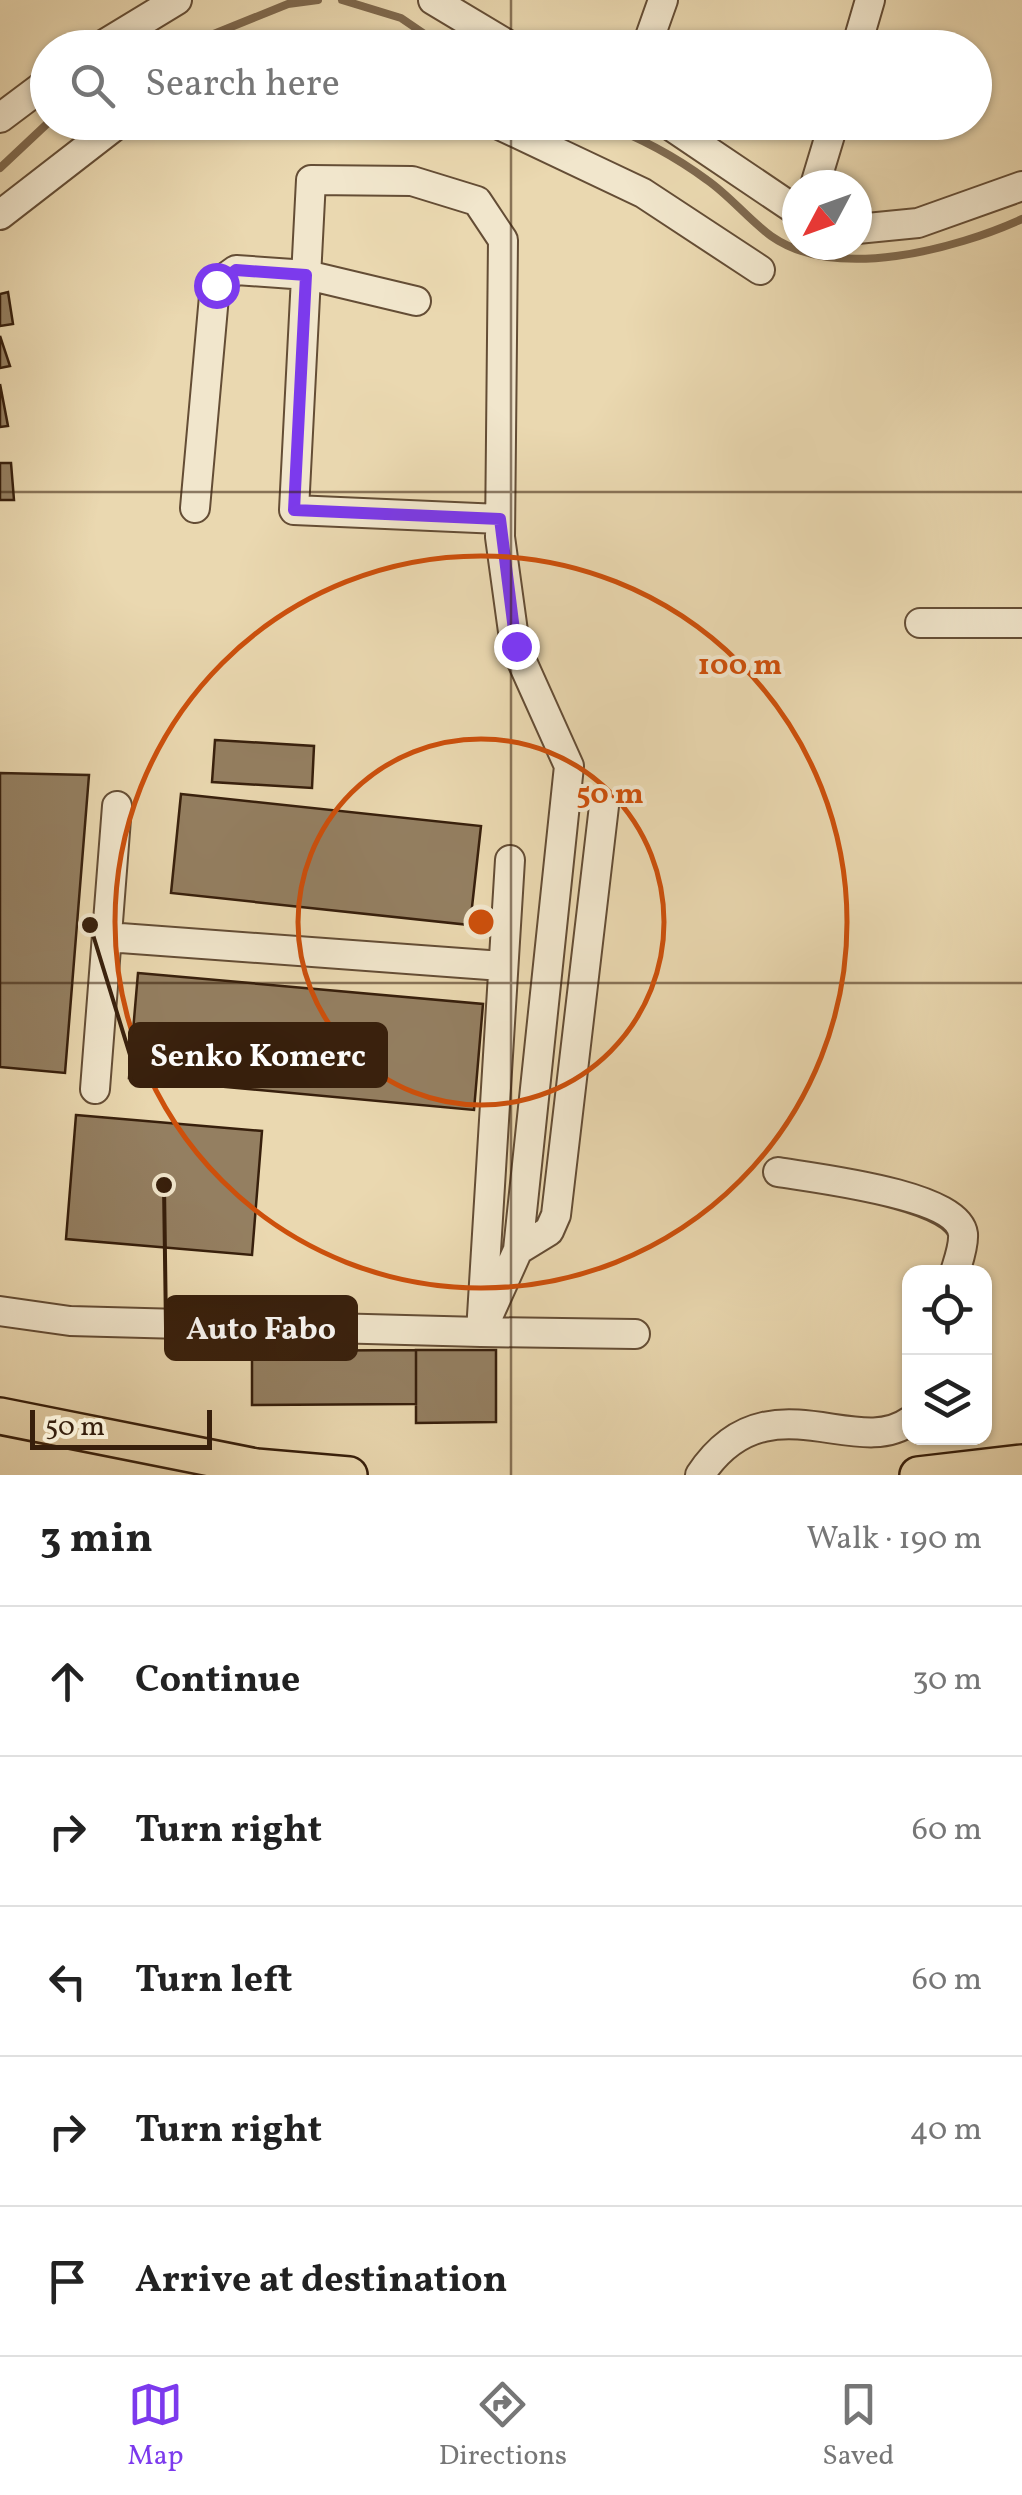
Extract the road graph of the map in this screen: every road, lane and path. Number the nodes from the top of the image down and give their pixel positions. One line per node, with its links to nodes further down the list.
1 (175, 0): 5 (street)
2 (434, 0): 6 (street)
3 (663, 0): 7 (street)
4 (870, 0): 8 (street)
5 (127, 30)
6 (483, 30)
7 (652, 30)
8 (861, 30)
9 (30, 96): 10 (street)
10 (0, 118)
11 (97, 140): 18 (street)
12 (530, 140): 20 (street)
13 (697, 140): 17 (street)
14 (829, 140): 15 (street)
15 (820, 170)
16 (1022, 186): 19 (street)
17 (782, 200)
18 (0, 215)
19 (872, 227)
20 (760, 270)
21 (306, 275): 22 (street); 23 (street); 24 (street); 24 (street)
22 (416, 301)
23 (195, 508)
24 (500, 519): 34 (street)
25 (920, 623): 26 (street)
26 (1022, 623)
27 (117, 806): 30 (street)
28 (604, 806): 34 (street)
29 (510, 860): 31 (street)
30 (106, 937): 31 (street); 32 (street)
31 (502, 966): 37 (street)
32 (95, 1090)
33 (778, 1172): 35 (street)
34 (518, 1250): 37 (street)
35 (956, 1265)
36 (0, 1311): 37 (street)
37 (482, 1332): 38 (street)
38 (635, 1334)
39 (0, 1416): 42 (main road)
40 (902, 1425): 44 (street)
41 (1022, 1464): 45 (main road)
42 (257, 1471): 43 (main road)
43 (349, 1475)
44 (700, 1475)
45 (918, 1475)

